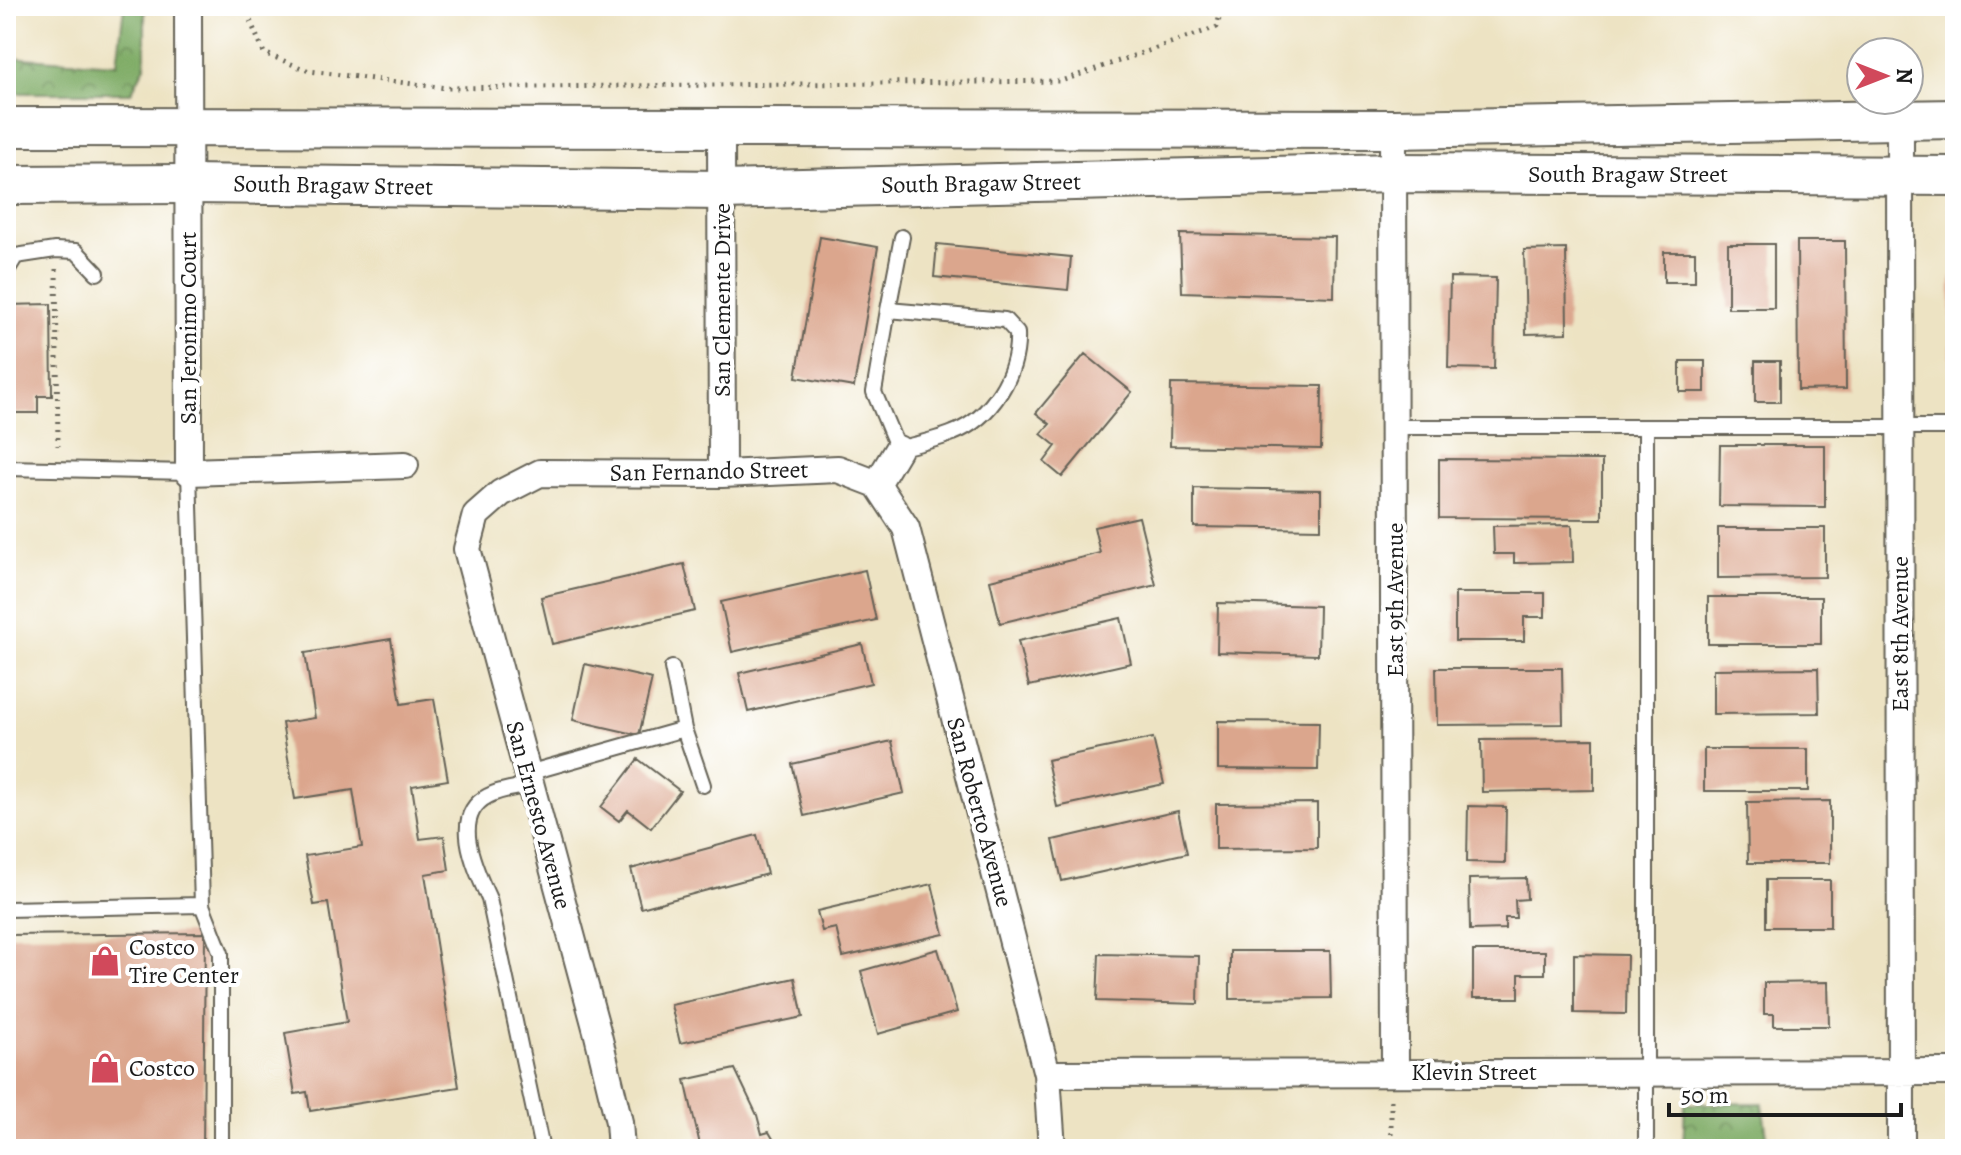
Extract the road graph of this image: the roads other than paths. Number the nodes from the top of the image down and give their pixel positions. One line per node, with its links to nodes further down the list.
1 (188, 6): 4 (street, San Jeronimo Court)
2 (1900, 119): 3 (main road, South Bragaw Street); 7 (main road, South Bragaw Street); 9 (street, East 8th Avenue)
3 (1955, 119)
4 (189, 126): 5 (main road, South Bragaw Street); 6 (main road, South Bragaw Street); 11 (street, San Jeronimo Court)
5 (6, 127)
6 (721, 127): 7 (main road, South Bragaw Street); 13 (street, San Clemente Drive)
7 (1393, 129): 8 (street, East 9th Avenue)
8 (1394, 173): 9 (main road, South Bragaw Street); 13 (main road, South Bragaw Street); 18 (street, East 9th Avenue)
9 (1899, 176): 10 (main road, South Bragaw Street); 20 (street, East 8th Avenue)
10 (1955, 176)
11 (187, 184): 12 (main road, South Bragaw Street); 13 (main road, South Bragaw Street); 25 (street, San Jeronimo Court)
12 (6, 185)
13 (722, 190): 26 (street, San Clemente Drive)
14 (902, 237): 17 (lane)
15 (6, 272): 16 (lane)
16 (97, 273)
17 (888, 310): 22 (lane); 22 (lane)
18 (1394, 427): 19 (lane); 35 (street, East 9th Avenue)
19 (1646, 427): 20 (lane); 36 (lane)
20 (1900, 427): 21 (lane); 37 (street, East 8th Avenue)
21 (1955, 427)
22 (898, 449): 27 (street)
23 (405, 465): 25 (street)
24 (6, 468): 25 (lane)
25 (189, 472): 33 (lane)
26 (722, 474): 27 (street, San Fernando Street); 28 (street, San Fernando Street)
27 (877, 484): 39 (street, San Roberto Avenue)
28 (501, 493): 31 (street, San Ernesto Avenue)
29 (672, 668): 30 (lane)
30 (684, 729): 31 (lane); 32 (lane)
31 (529, 779): 41 (lane); 42 (street, San Ernesto Avenue)
32 (703, 785)
33 (202, 905): 34 (lane); 40 (lane)
34 (6, 909)
35 (1395, 1071): 36 (street, Klevin Street); 39 (street, Klevin Street)
36 (1646, 1072): 37 (street, Klevin Street); 44 (lane)
37 (1901, 1072): 38 (street, Klevin Street); 45 (street, East 8th Avenue)
38 (1955, 1072)
39 (1047, 1074): 43 (street, San Roberto Avenue)
40 (221, 1149)
41 (542, 1149)
42 (621, 1149)
43 (1052, 1149)
44 (1646, 1149)
45 (1901, 1149)

